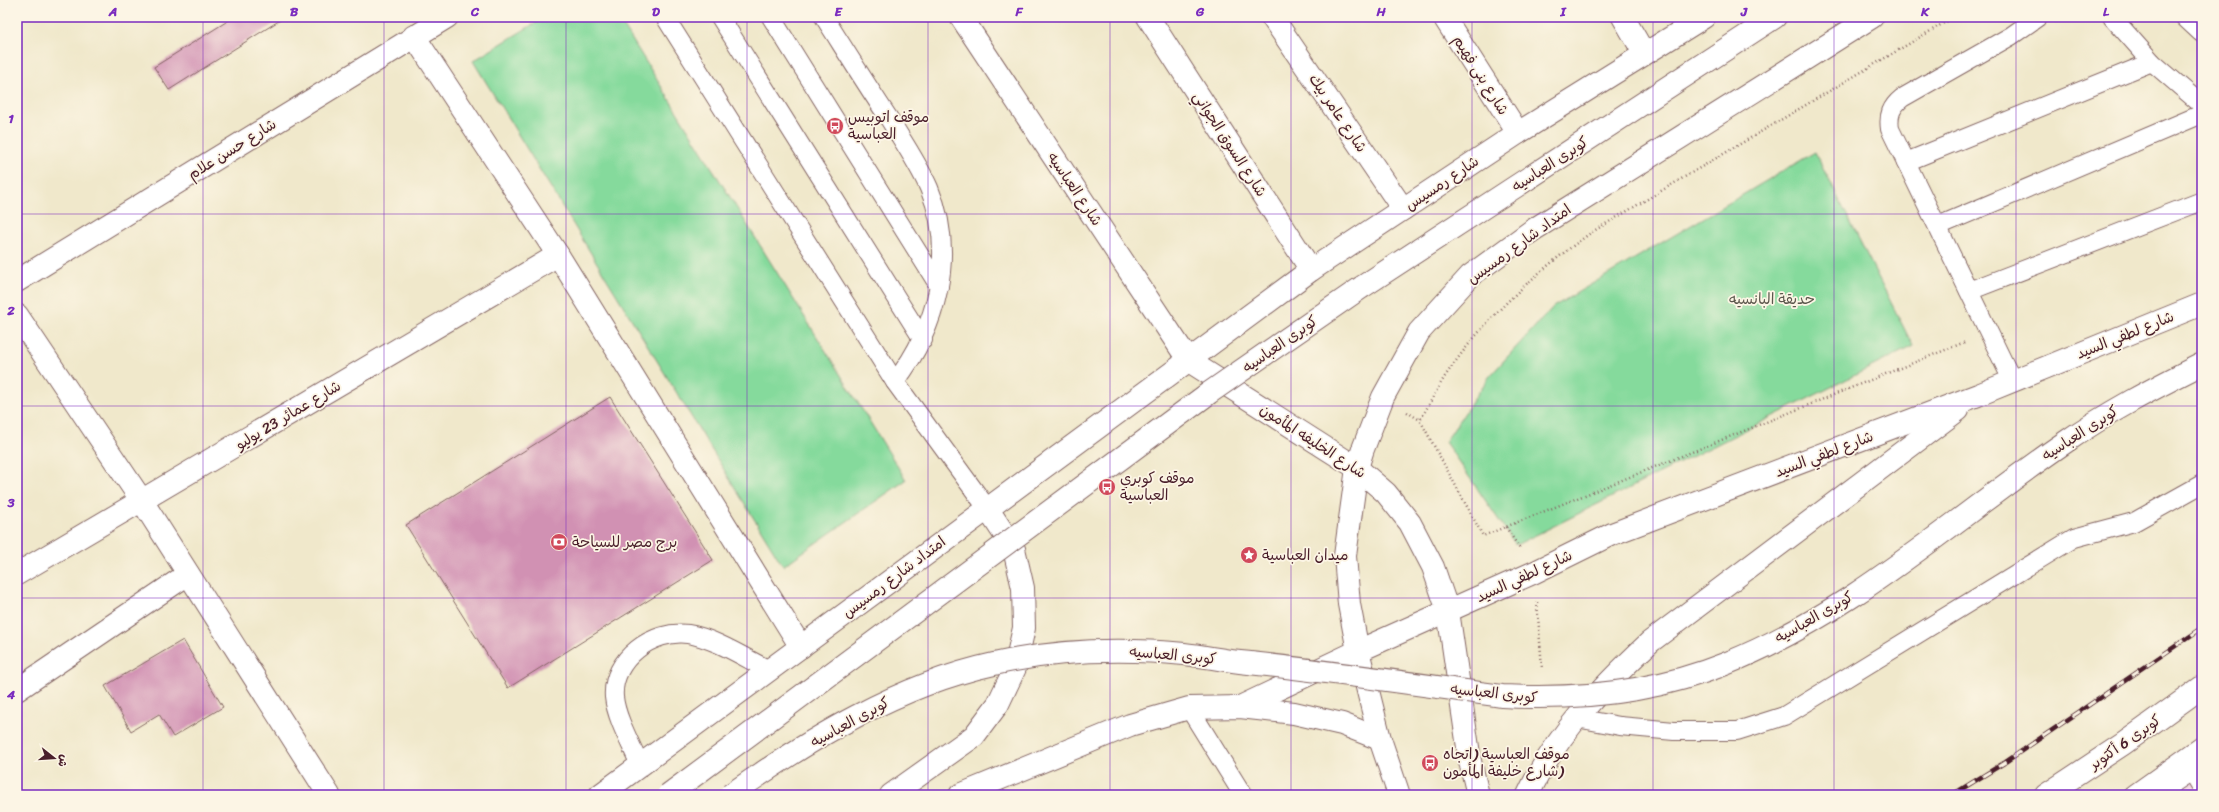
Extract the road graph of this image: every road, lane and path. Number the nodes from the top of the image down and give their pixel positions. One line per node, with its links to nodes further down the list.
1 (445, 17): 19 (main road, شارع حسن علام)
2 (665, 17): 41 (lane)
3 (720, 17): 37 (lane)
4 (771, 17): 32 (lane)
5 (824, 17): 32 (lane)
6 (961, 17): 38 (main road, شارع العباسيه)
7 (1148, 17): 30 (main road, شارع السوق الجواني)
8 (1272, 17): 27 (main road, شارع عامر بيك)
9 (1444, 17): 24 (main road, شارع بنى فهيم)
10 (1623, 17): 20 (main road)
11 (1704, 17): 20 (main road, شارع رمسيس)
12 (1775, 17): 68 (main road, كوبرى العباسيه, bridge)
13 (1872, 17): 43 (main road, امتداد شارع رمسيس)
14 (1954, 17): 47 (path)
15 (2038, 17): 25 (lane)
16 (2112, 17): 21 (lane)
17 (2187, 17): 18 (main road)
18 (2202, 31)
19 (414, 36): 29 (main road); 31 (main road, شارع حسن علام)
20 (1644, 53): 24 (main road, شارع رمسيس)
21 (2152, 62): 22 (lane); 25 (lane)
22 (2202, 105)
23 (2202, 114): 28 (lane)
24 (1518, 133): 27 (main road, شارع رمسيس)
25 (1906, 162): 28 (lane)
26 (2202, 201): 33 (lane)
27 (1403, 209): 30 (main road, شارع رمسيس)
28 (1938, 226): 33 (lane)
29 (558, 255): 45 (main road, شارع عمائر 23 يوليو); 52 (main road)
30 (1311, 270): 38 (main road, شارع رمسيس)
31 (17, 281)
32 (939, 286): 37 (lane)
33 (1969, 291): 36 (lane)
34 (2202, 304): 40 (main road, شارع لطفي السيد)
35 (17, 315): 45 (main road)
36 (1989, 332): 40 (lane); 47 (path)
37 (923, 340): 41 (lane)
38 (1189, 361): 43 (main road, شارع الخليفه المأمون); 46 (main road, امتداد شارع رمسيس)
39 (2202, 364): 69 (main road, كوبرى العباسيه, bridge)
40 (2012, 380): 42 (main road, شارع لطفي السيد)
41 (895, 382): 46 (lane)
42 (1978, 395): 48 (main road, شارع لطفي السيد); 60 (main road)
43 (1357, 468): 51 (main road, شارع الخليفه المأمون); 53 (main road, امتداد شارع رمسيس)
44 (2202, 484): 60 (lane)
45 (142, 501): 49 (main road, شارع عمائر 23 يوليو); 50 (main road)
46 (987, 508): 52 (main road, امتداد شارع رمسيس); 70 (main road)
47 (1506, 527): 48 (path)
48 (1535, 572): 51 (main road, شارع لطفي السيد); 55 (path)
49 (17, 574)
50 (188, 574): 57 (main road); 66 (main road)
51 (1448, 610): 53 (main road); 74 (main road, شارع الخليفه المأمون)
52 (801, 647): 54 (main road, امتداد شارع رمسيس)
53 (1358, 650): 58 (main road); 61 (main road)
54 (769, 670): 63 (main road, امتداد شارع رمسيس); 63 (lane)
55 (1543, 675)
56 (2202, 687): 76 (main road, كوبرى 6 أكتوبر)
57 (17, 690)
58 (1240, 707): 59 (main road); 61 (main road)
59 (1189, 708): 71 (main road); 72 (lane)
60 (1576, 718): 75 (main road)
61 (1380, 738): 73 (main road)
62 (2202, 748): 77 (main road)
63 (640, 765): 67 (main road, امتداد شارع رمسيس)
64 (2197, 768): 65 (lane); 78 (lane)
65 (2202, 788)
66 (329, 795)
67 (600, 795)
68 (668, 795)
69 (730, 795)
70 (891, 795)
71 (960, 795)
72 (1243, 795)
73 (1399, 795)
74 (1478, 795)
75 (1528, 795)
76 (2046, 795)
77 (2136, 795)
78 (2156, 795)

